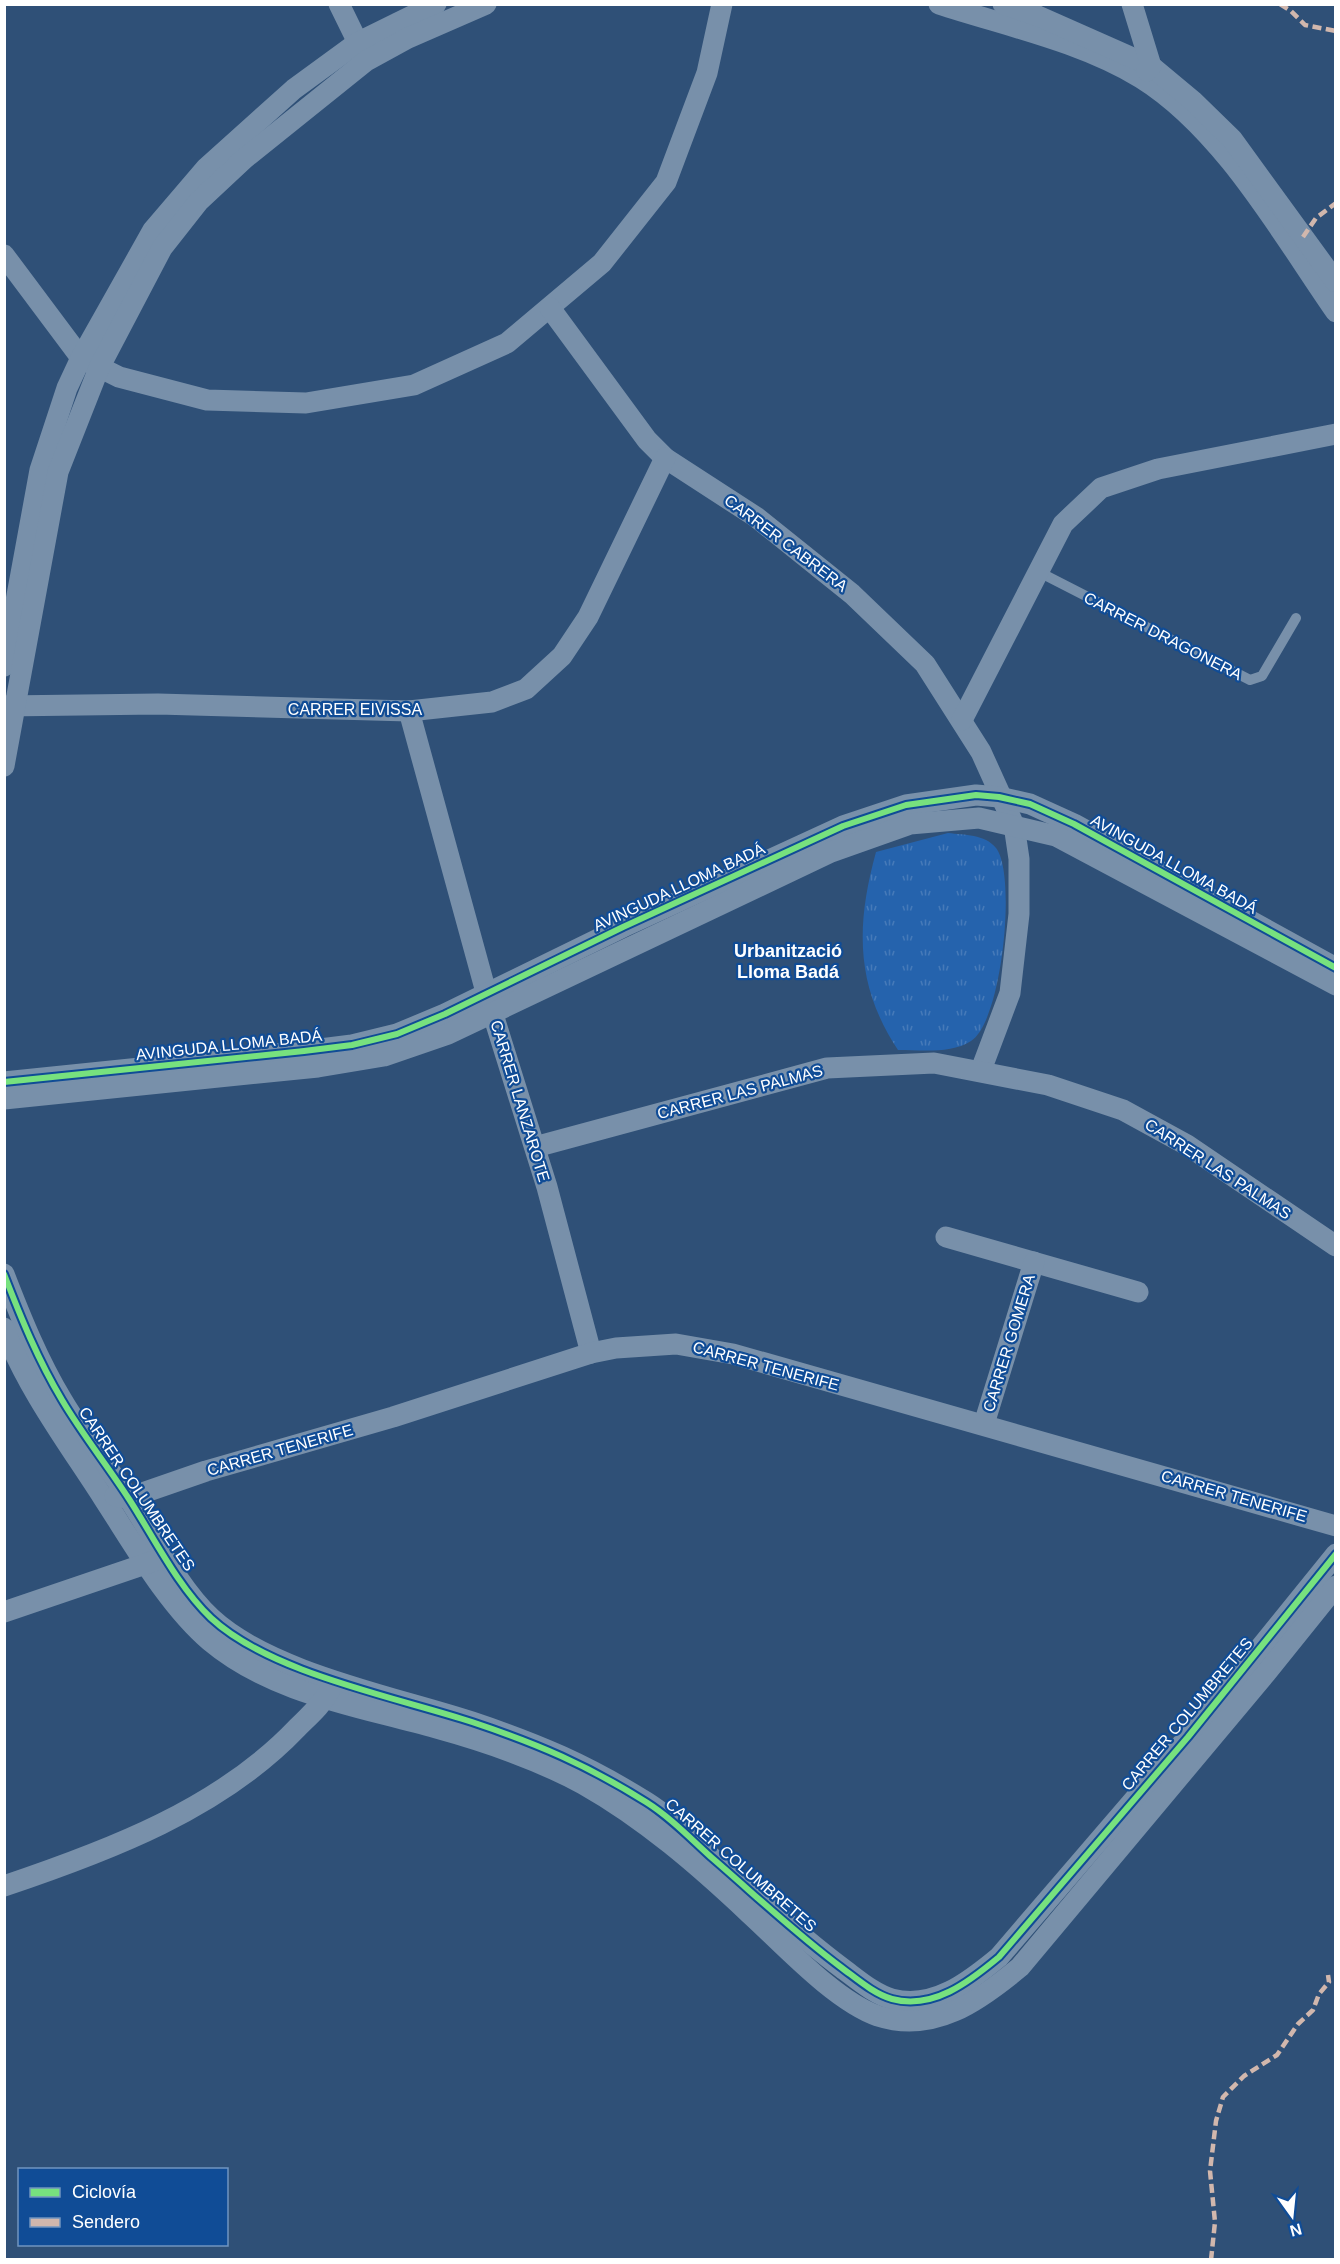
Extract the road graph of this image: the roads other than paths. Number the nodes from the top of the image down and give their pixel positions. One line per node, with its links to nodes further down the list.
1 (339, 4): 8 (street)
2 (436, 4): 8 (street)
3 (486, 4): 8 (street)
4 (722, 4): 12 (street)
5 (939, 4): 9 (street)
6 (1003, 4): 9 (street)
7 (1132, 4): 9 (street)
8 (362, 52): 14 (street)
9 (1146, 72): 11 (street); 13 (street)
10 (4, 255): 14 (street)
11 (1335, 282)
12 (550, 308): 14 (street); 16 (street, CARRER CABRERA)
13 (1335, 312)
14 (90, 363): 19 (street); 21 (street)
15 (1335, 434): 17 (street)
16 (665, 458): 22 (street, CARRER EIVISSA); 23 (street, CARRER CABRERA)
17 (1037, 571): 18 (lane, CARRER DRAGONERA); 23 (street)
18 (1296, 618)
19 (5, 661): 20 (street)
20 (4, 666)
21 (10, 706): 22 (street, CARRER EIVISSA); 24 (street)
22 (409, 711): 29 (street, CARRER LANZAROTE)
23 (962, 720): 25 (street, CARRER CABRERA)
24 (4, 766)
25 (999, 797): 26 (street, CARRER CABRERA); 27 (street, AVINGUDA LLOMA BADÁ); 29 (street, AVINGUDA LLOMA BADÁ)
26 (1014, 825): 28 (street, AVINGUDA LLOMA BADÁ); 30 (street, AVINGUDA LLOMA BADÁ); 31 (street, CARRER CABRERA)
27 (1335, 968)
28 (1335, 986)
29 (486, 992): 30 (street, CARRER LANZAROTE); 32 (street, AVINGUDA LLOMA BADÁ)
30 (492, 1013): 33 (street, AVINGUDA LLOMA BADÁ); 34 (street, CARRER LANZAROTE)
31 (981, 1070): 34 (street, CARRER LAS PALMAS); 36 (street, CARRER LAS PALMAS)
32 (4, 1082)
33 (4, 1099)
34 (535, 1147): 41 (street, CARRER LANZAROTE)
35 (946, 1237): 37 (street)
36 (1335, 1246)
37 (1034, 1262): 39 (street); 42 (street, CARRER GOMERA)
38 (4, 1274): 44 (street, CARRER COLUMBRETES)
39 (1138, 1292)
40 (4, 1328): 43 (street, CARRER COLUMBRETES)
41 (591, 1353): 42 (street, CARRER TENERIFE); 44 (street, CARRER TENERIFE)
42 (984, 1424): 45 (street, CARRER TENERIFE)
43 (101, 1494): 44 (street); 47 (street, CARRER COLUMBRETES)
44 (128, 1498): 47 (street, CARRER COLUMBRETES)
45 (1335, 1526)
46 (1335, 1554): 50 (street, CARRER COLUMBRETES)
47 (155, 1561): 49 (street); 50 (street, CARRER COLUMBRETES); 51 (street, CARRER COLUMBRETES)
48 (1335, 1586): 51 (street, CARRER COLUMBRETES)
49 (4, 1612)
50 (335, 1680): 51 (street)
51 (325, 1699): 52 (street)
52 (4, 1886)

